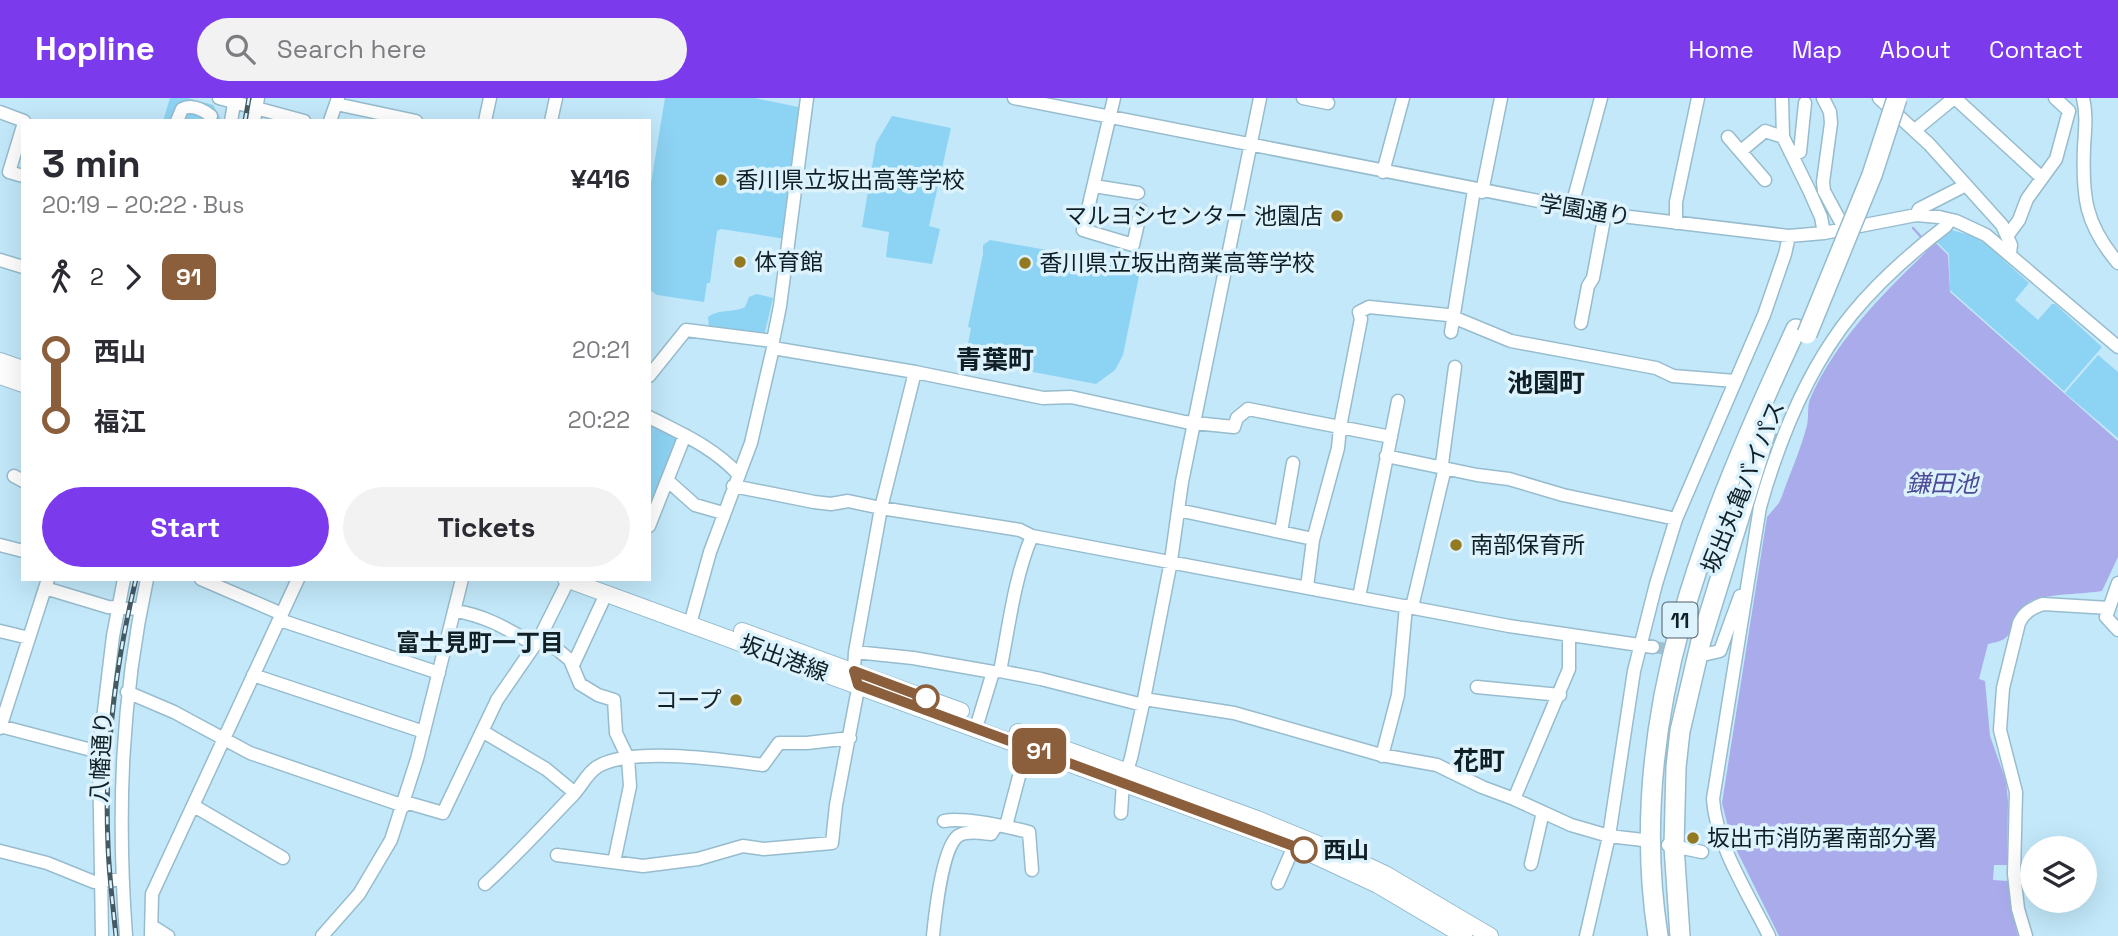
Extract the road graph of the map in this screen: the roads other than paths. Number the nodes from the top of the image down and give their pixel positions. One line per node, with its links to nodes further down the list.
1 (490, 98): 31 (street)
2 (556, 98): 32 (street)
3 (807, 98): 69 (street)
4 (1014, 98): 26 (street, 学園通り)
5 (1114, 98): 26 (street)
6 (1260, 98): 38 (street)
7 (1303, 98): 21 (street)
8 (1403, 98): 41 (street)
9 (1501, 98): 47 (street)
10 (1601, 98): 49 (street)
11 (1698, 98): 55 (street)
12 (1782, 98): 37 (street)
13 (1823, 98): 56 (street)
14 (1882, 98): 35 (street); 68 (highway, 坂出丸亀バイパス / 11)
15 (1897, 98): 68 (highway, 坂出丸亀バイパス / 11, bridge)
16 (1954, 98): 35 (street); 43 (street)
17 (2055, 98): 43 (street)
18 (2083, 98): 63 (street)
19 (337, 101): 29 (street); 30 (street)
20 (228, 102): 23 (street); 25 (street)
21 (1328, 103)
22 (1805, 103): 40 (street)
23 (256, 109): 28 (street)
24 (0, 112): 33 (street)
25 (211, 118): 27 (street)
26 (1109, 118): 38 (street, 学園通り); 46 (street)
27 (178, 119)
28 (296, 119)
29 (331, 119)
30 (408, 119)
31 (485, 119)
32 (551, 119)
33 (21, 122)
34 (21, 130): 42 (street)
35 (1914, 130): 45 (street)
36 (1728, 136): 39 (street)
37 (1783, 137): 39 (street); 40 (street)
38 (1249, 146): 41 (street, 学園通り); 82 (street)
39 (1741, 151): 44 (street)
40 (1790, 152): 58 (street)
41 (1383, 172): 47 (street, 学園通り)
42 (21, 175)
43 (2042, 178): 59 (street)
44 (1765, 180)
45 (1966, 185): 52 (street); 53 (street)
46 (1094, 186): 48 (street); 50 (street)
47 (1478, 191): 49 (street, 学園通り); 65 (street)
48 (1138, 193)
49 (1571, 209): 51 (street, 学園通り)
50 (1140, 210)
51 (1605, 215): 55 (street, 学園通り); 66 (street)
52 (1916, 215): 54 (street, 学園通り); 56 (street, 学園通り)
53 (1993, 215): 57 (street); 59 (street)
54 (1950, 220): 57 (street, 学園通り); 114 (street)
55 (1676, 223): 60 (street, 学園通り)
56 (1844, 228): 58 (street, 学園通り)
57 (1979, 231): 61 (street, 学園通り)
58 (1824, 233): 60 (street, 学園通り)
59 (2008, 235): 61 (street)
60 (1789, 236): 78 (street)
61 (2010, 253): 70 (street, 学園通り)
62 (0, 260): 64 (street)
63 (2118, 263)
64 (21, 266)
65 (1454, 317): 67 (street); 78 (street); 84 (street)
66 (1581, 323)
67 (1451, 332)
68 (1802, 332): 73 (highway, 坂出丸亀バイパス / 11); 83 (highway, 坂出丸亀バイパス / 11)
69 (773, 345): 75 (street); 76 (street); 91 (street)
70 (2118, 347)
71 (0, 361): 74 (main road)
72 (1455, 367): 89 (street)
73 (1779, 367): 161 (highway, 11); 177 (highway, 坂出丸亀バイパス / 11)
74 (21, 368)
75 (652, 368)
76 (915, 372): 82 (street); 92 (street)
77 (0, 376): 79 (main road)
78 (1735, 382): 95 (street)
79 (21, 383)
80 (1398, 401): 86 (street)
81 (651, 418): 85 (street)
82 (1195, 423): 84 (street); 93 (street)
83 (1768, 424): 163 (highway); 177 (highway, 坂出丸亀バイパス / 11)
84 (1340, 427): 86 (street); 99 (street)
85 (685, 435): 90 (street); 91 (street)
86 (1391, 437): 87 (street)
87 (1386, 456): 89 (street); 115 (street)
88 (1293, 463): 97 (street)
89 (1443, 468): 95 (street); 116 (street)
90 (667, 480): 94 (street); 96 (street)
91 (736, 480): 92 (street); 94 (street)
92 (881, 508): 98 (street); 130 (street)
93 (1178, 510): 97 (street); 102 (street)
94 (723, 513): 122 (street)
95 (1676, 519): 128 (street)
96 (651, 521)
97 (1281, 532): 99 (street)
98 (1032, 536): 102 (street); 133 (street)
99 (1313, 539): 113 (street)
100 (0, 545): 101 (street)
101 (21, 550)
102 (1171, 561): 113 (street); 140 (street)
103 (124, 581): 117 (street, 八幡通り)
104 (147, 581): 119 (street)
105 (208, 581): 121 (street)
106 (297, 581): 121 (street)
107 (462, 581): 120 (street)
108 (568, 581): 127 (street)
109 (574, 581): 112 (main road, 坂出港線)
110 (2118, 583): 118 (street)
111 (46, 584): 117 (street); 126 (street)
112 (602, 586): 122 (main road, 坂出港線); 132 (street)
113 (1307, 587): 115 (street)
114 (1747, 590): 131 (street); 187 (street)
115 (1359, 597): 116 (street)
116 (1409, 607): 125 (street); 149 (street)
117 (118, 608): 119 (street); 148 (street, 八幡通り)
118 (2109, 608): 123 (street); 188 (street)
119 (141, 610): 138 (street)
120 (454, 611): 127 (street); 134 (street)
121 (281, 617): 134 (street); 135 (street)
122 (692, 619): 136 (main road, 坂出港線)
123 (2118, 630)
124 (0, 631): 126 (street)
125 (1569, 635): 128 (street); 139 (street)
126 (29, 638): 142 (street)
127 (537, 642): 132 (street); 143 (street)
128 (1639, 645): 129 (street); 160 (street)
129 (1653, 647)
130 (855, 652): 133 (street); 136 (street)
131 (1707, 654)
132 (573, 665): 150 (street)
133 (997, 672): 140 (street); 141 (street)
134 (439, 673): 144 (street)
135 (253, 675): 144 (street); 146 (street)
136 (856, 678): 141 (main road, 坂出港線); 145 (street)
137 (1477, 687): 139 (street)
138 (127, 692): 146 (street); 171 (street)
139 (1560, 695): 153 (street)
140 (1143, 702): 149 (street); 151 (street)
141 (978, 723): 147 (main road, 坂出港線)
142 (0, 727): 148 (street)
143 (482, 731): 152 (street); 154 (street)
144 (424, 732): 154 (street)
145 (850, 738): 150 (street); 168 (street)
146 (225, 739): 154 (street); 155 (street)
147 (1028, 741): 151 (main road, 坂出港線); 159 (street)
148 (99, 751): 172 (street, 八幡通り)
149 (1382, 756): 153 (street)
150 (628, 758): 152 (street); 168 (street)
151 (1125, 777): 157 (street); 162 (main road, 坂出港線)
152 (575, 793): 174 (street)
153 (1514, 799): 156 (street)
154 (404, 804): 181 (street)
155 (194, 806): 167 (street); 176 (street)
156 (1543, 812): 160 (street); 169 (street)
157 (1121, 813)
158 (944, 821): 159 (street)
159 (1001, 826): 170 (street); 182 (street)
160 (1609, 836): 161 (street); 185 (street)
161 (1641, 840): 177 (highway)
162 (1296, 841): 173 (street); 183 (main road, 坂出港線); 184 (main road, 坂出港線)
163 (1671, 846): 165 (street); 177 (highway)
164 (0, 851): 172 (street)
165 (1702, 852)
166 (557, 855): 168 (street)
167 (283, 858)
168 (614, 862)
169 (1531, 864)
170 (1032, 870)
171 (122, 879): 172 (street); 179 (street)
172 (100, 881): 178 (street, 八幡通り)
173 (1278, 883)
174 (485, 884)
175 (1682, 915): 186 (street)
176 (151, 931): 180 (street)
177 (1663, 934)
178 (102, 936)
179 (126, 936)
180 (168, 936)
181 (322, 936)
182 (933, 936)
183 (1464, 936)
184 (1490, 936)
185 (1586, 936)
186 (1689, 936)
187 (1769, 936)
188 (2026, 936)

